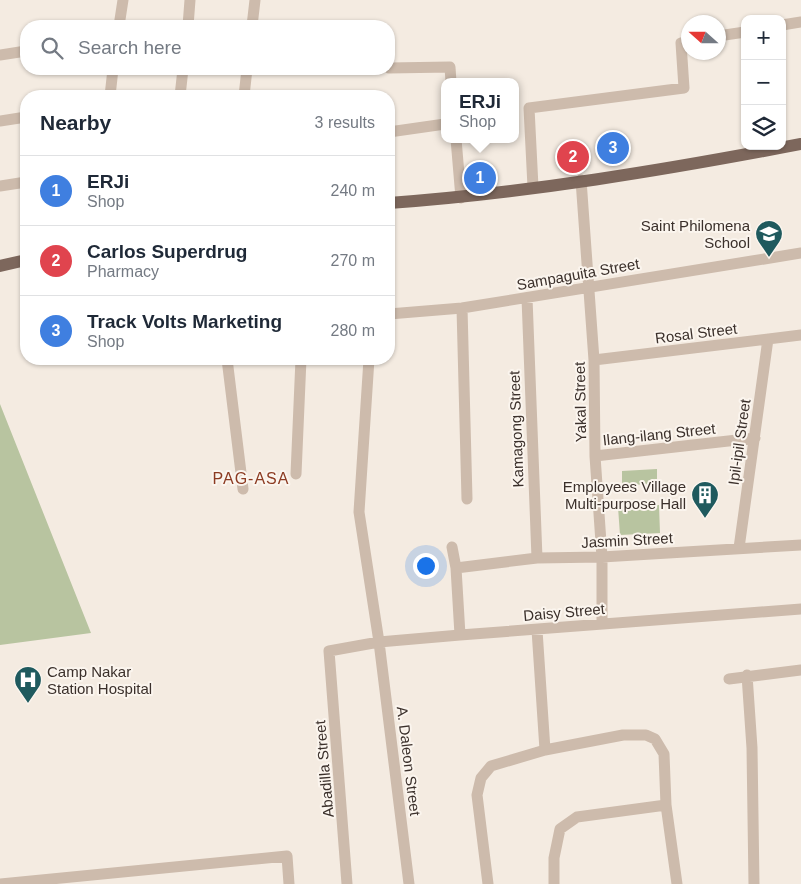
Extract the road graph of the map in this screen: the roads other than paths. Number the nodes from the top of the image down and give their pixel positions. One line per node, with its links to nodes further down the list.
1 (123, 0): 4 (street)
2 (190, 0): 5 (street)
3 (255, 0): 6 (street)
4 (120, 20)
5 (188, 20)
6 (253, 20)
7 (801, 22): 8 (street)
8 (786, 24)
9 (741, 33): 10 (street)
10 (726, 35)
11 (20, 52): 12 (street)
12 (0, 55)
13 (682, 60): 31 (street)
14 (395, 68): 18 (street)
15 (112, 75): 19 (street)
16 (182, 75): 20 (street)
17 (246, 75): 21 (street)
18 (451, 78)
19 (111, 90)
20 (181, 90)
21 (245, 90)
22 (20, 118): 23 (street)
23 (0, 121)
24 (441, 125): 25 (street)
25 (395, 131)
26 (456, 143): 32 (street)
27 (801, 144): 28 (main road)
28 (581, 180): 31 (main road); 37 (street, Yakal Street)
29 (20, 183): 30 (street)
30 (0, 186)
31 (533, 187): 32 (main road)
32 (461, 198): 33 (main road)
33 (395, 203)
34 (801, 253): 37 (street, Sampaguita Street)
35 (20, 261): 36 (main road)
36 (0, 266)
37 (589, 286): 38 (street, Sampaguita Street); 43 (street, Yakal Street)
38 (527, 298): 39 (street, Sampaguita Street); 56 (street, Kamagong Street)
39 (462, 308): 40 (street, Sampaguita Street); 51 (street)
40 (395, 314)
41 (801, 335): 42 (street, Rosal Street)
42 (768, 339): 43 (street, Rosal Street); 47 (street, Ipil-ipil Street)
43 (594, 360): 48 (street, Yakal Street)
44 (228, 365): 50 (street)
45 (301, 365): 49 (street)
46 (369, 365): 62 (street, A. Daleon Street)
47 (755, 438): 48 (street, Ilang-ilang Street); 54 (street, Ipil-ipil Street)
48 (595, 456): 55 (street, Yakal Street)
49 (296, 474)
50 (243, 490)
51 (467, 499)
52 (801, 545): 54 (street, Jasmin Street)
53 (452, 547): 57 (street)
54 (739, 548): 55 (street, Jasmin Street)
55 (602, 557): 56 (street, Jasmin Street); 59 (street, Yakal Street)
56 (537, 558): 57 (street, Jasmin Street)
57 (456, 568): 61 (street)
58 (801, 609): 59 (street, Daisy Street)
59 (602, 624): 60 (street, Daisy Street)
60 (537, 630): 61 (street, Daisy Street); 67 (street)
61 (460, 635): 62 (street, Daisy Street)
62 (379, 642): 63 (street, Daisy Street); 72 (street, A. Daleon Street)
63 (329, 651): 71 (street, Abadilla Street)
64 (801, 670): 65 (street)
65 (747, 675): 66 (street); 76 (street)
66 (729, 679)
67 (545, 750): 68 (street); 73 (street)
68 (666, 805): 74 (street); 75 (street)
69 (0, 884): 70 (street)
70 (289, 884)
71 (347, 884)
72 (409, 884)
73 (488, 884)
74 (554, 884)
75 (677, 884)
76 (754, 884)

